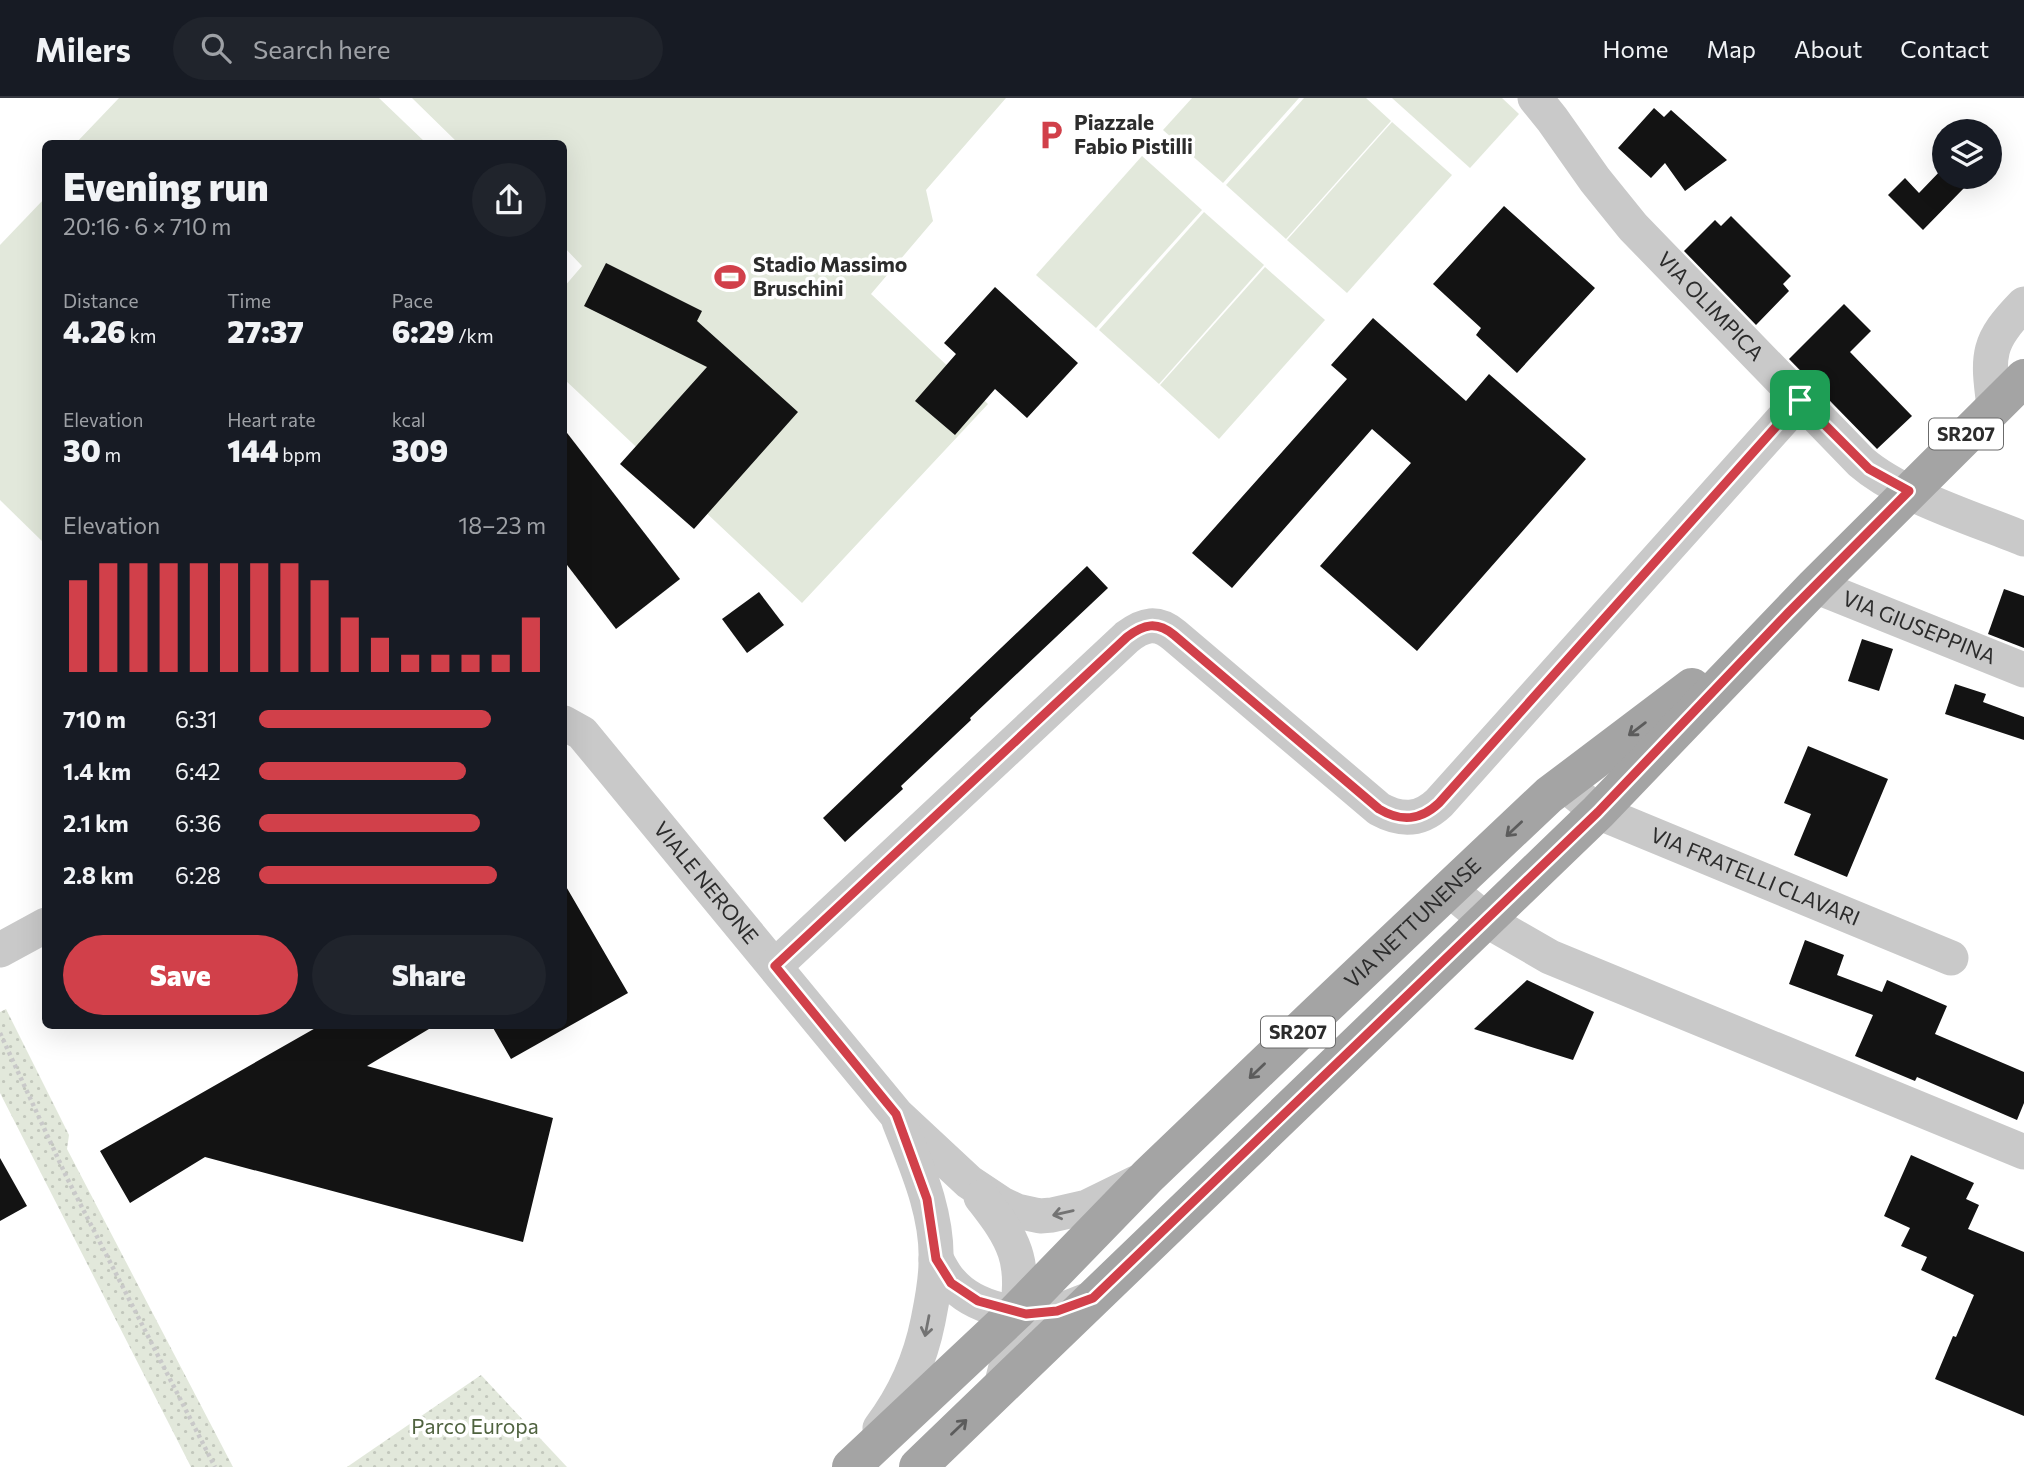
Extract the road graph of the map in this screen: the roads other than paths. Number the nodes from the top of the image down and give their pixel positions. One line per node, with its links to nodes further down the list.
1 (1535, 98): 4 (street, VIA OLIMPICA)
2 (2024, 304): 5 (street)
3 (2024, 378): 5 (main road, VIA NETTUNENSE / SR207)
4 (1800, 400): 6 (street, VIA OLIMPICA); 19 (street)
5 (1994, 405): 6 (main road, VIA NETTUNENSE / SR207)
6 (1909, 491): 7 (street, VIA OLIMPICA); 8 (main road, VIA NETTUNENSE / SR207)
7 (2024, 540)
8 (1815, 586): 9 (main road, VIA NETTUNENSE / SR207); 10 (street, VIA GIUSEPPINA)
9 (1788, 613): 12 (main road, VIA NETTUNENSE / SR207, one-way to 12); 13 (main road, VIA NETTUNENSE / SR207)
10 (2024, 670)
11 (567, 725): 19 (street, VIALE NERONE)
12 (1564, 784): 13 (street, VIA FRATELLI CLAVARI); 14 (main road, VIA NETTUNENSE / SR207, one-way to 14)
13 (1598, 812): 15 (main road, VIA NETTUNENSE / SR207); 18 (street, VIA FRATELLI CLAVARI)
14 (1450, 890): 15 (street); 22 (main road, VIA NETTUNENSE / SR207, one-way to 22)
15 (1486, 920): 21 (street); 25 (main road, VIA NETTUNENSE / SR207)
16 (42, 927): 17 (street)
17 (0, 950)
18 (1951, 958)
19 (775, 966): 20 (street, VIALE NERONE)
20 (896, 1114): 23 (street, VIALE NERONE); 24 (street, VIALE NERONE)
21 (2024, 1152)
22 (1148, 1176): 23 (street, VIALE NERONE, one-way to 23); 26 (main road, VIA NETTUNENSE / SR207)
23 (969, 1182): 26 (street, VIALE NERONE)
24 (936, 1259): 26 (street, VIALE NERONE); 28 (street, VIALE NERONE, one-way to 28)
25 (1093, 1298): 26 (street, VIALE NERONE); 27 (main road, VIA NETTUNENSE / SR207)
26 (1016, 1312): 27 (street, VIALE NERONE); 28 (main road, VIA NETTUNENSE / SR207)
27 (1001, 1387): 29 (main road, VIA NETTUNENSE / SR207, one-way to 27)
28 (851, 1467)
29 (918, 1467)

